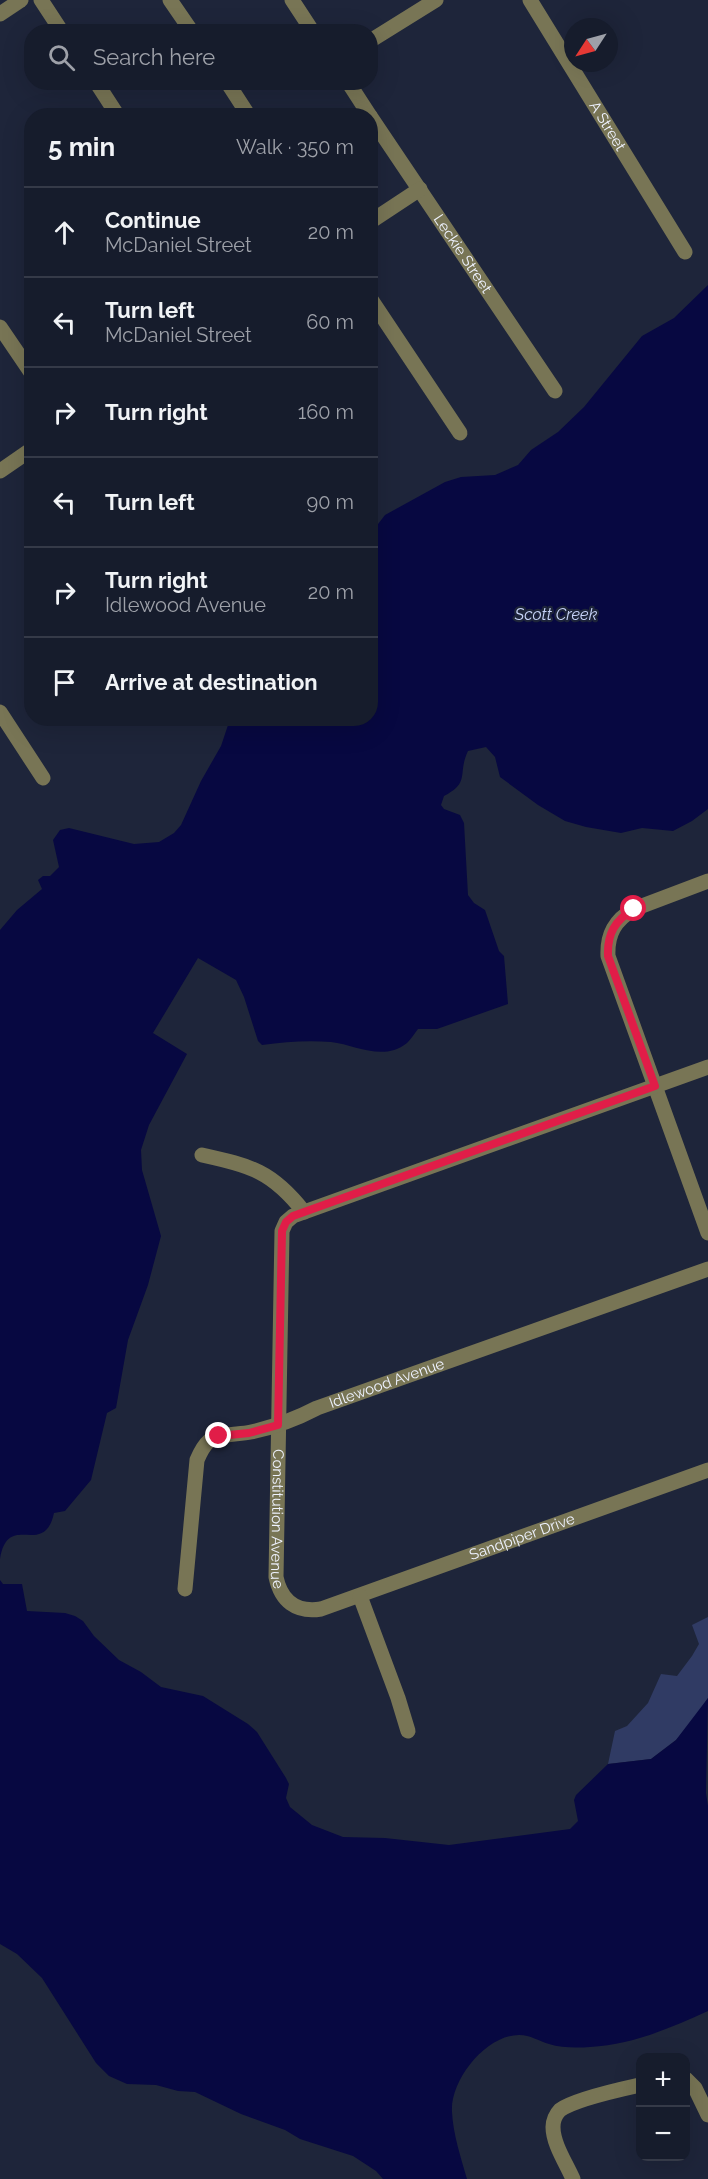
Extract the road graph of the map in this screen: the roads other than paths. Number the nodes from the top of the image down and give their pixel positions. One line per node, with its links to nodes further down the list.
1 (21, 0): 7 (street)
2 (40, 0): 8 (street)
3 (170, 0): 9 (street)
4 (292, 0): 10 (street)
5 (436, 0): 11 (street)
6 (530, 0): 21 (street, A Street)
7 (0, 14)
8 (56, 24)
9 (186, 24)
10 (308, 24)
11 (378, 36)
12 (101, 90): 15 (street)
13 (232, 90): 16 (street)
14 (353, 90): 17 (street, Leckie Street)
15 (113, 108)
16 (244, 108)
17 (365, 108)
18 (378, 128): 19 (street, Leckie Street)
19 (420, 189): 20 (street); 25 (street, Leckie Street)
20 (378, 217)
21 (685, 252)
22 (378, 310): 26 (street)
23 (0, 327): 24 (street)
24 (24, 362)
25 (555, 391)
26 (460, 433)
27 (24, 454): 28 (street)
28 (0, 471)
29 (0, 711): 30 (street)
30 (44, 778)
31 (708, 881): 33 (street)
32 (708, 1067): 33 (street, Constitution Avenue)
33 (655, 1086): 35 (street, Constitution Avenue); 36 (street)
34 (202, 1155): 35 (street)
35 (304, 1212): 38 (street, Constitution Avenue)
36 (708, 1233)
37 (708, 1269): 38 (street, Idlewood Avenue)
38 (278, 1425): 40 (street, Idlewood Avenue); 42 (street, Constitution Avenue)
39 (708, 1470): 41 (street, Sandpiper Drive)
40 (185, 1589)
41 (360, 1596): 42 (street, Sandpiper Drive); 43 (street)
42 (335, 1604)
43 (408, 1731)
44 (690, 2083): 46 (street)
45 (636, 2086): 47 (street)
46 (708, 2115)
47 (573, 2179)

